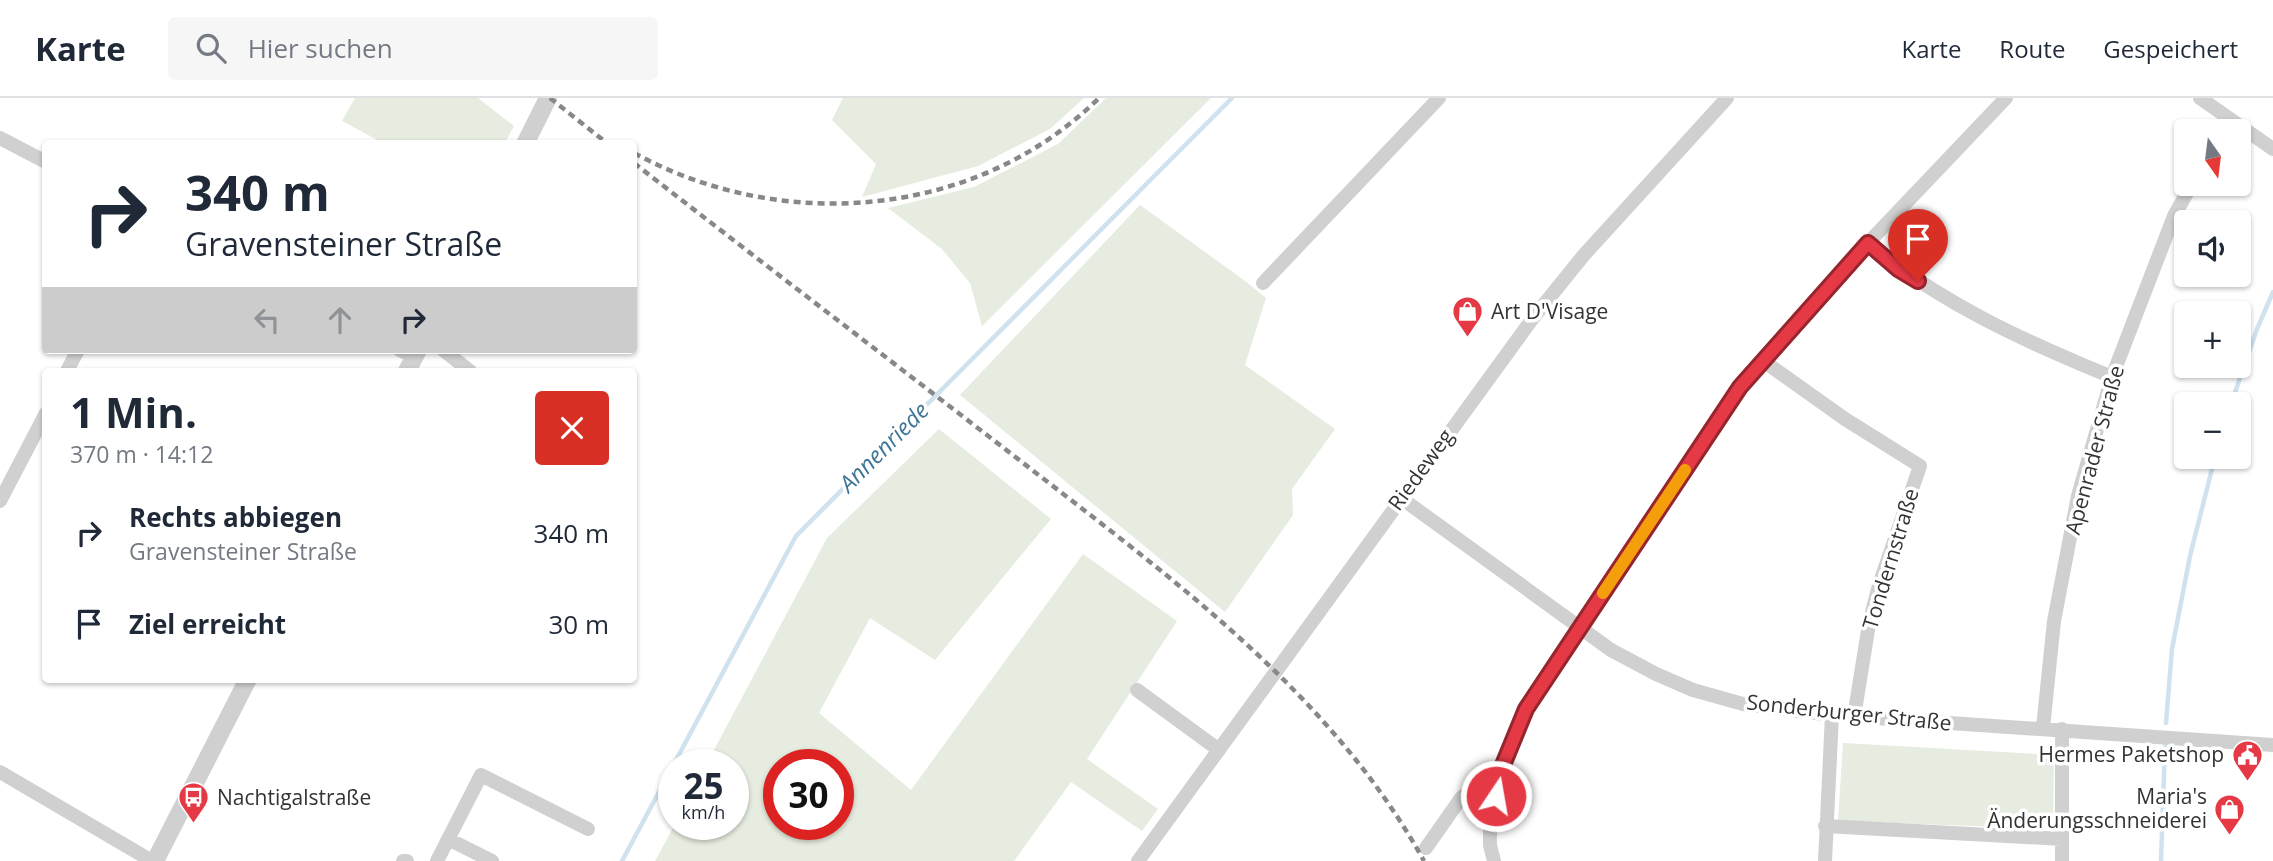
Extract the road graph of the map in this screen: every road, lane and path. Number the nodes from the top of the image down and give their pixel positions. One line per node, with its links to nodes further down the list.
1 (548, 98): 8 (street)
2 (1439, 98): 13 (street)
3 (1727, 98): 19 (street, Riedeweg)
4 (2006, 98): 12 (street)
5 (2200, 98): 6 (street)
6 (2227, 118): 9 (street)
7 (0, 138): 10 (street)
8 (527, 140)
9 (2273, 149)
10 (42, 160)
11 (2185, 196): 17 (street, Apenrader Straße)
12 (1868, 243): 15 (street); 17 (street)
13 (1262, 283)
14 (448, 354): 16 (street)
15 (1762, 360): 21 (street); 25 (street, Tondernstraße)
16 (466, 368)
17 (2112, 376): 26 (street, Apenrader Straße)
18 (42, 421): 20 (street)
19 (1401, 498): 21 (street, Sonderburger Straße); 29 (street, Riedeweg)
20 (0, 501)
21 (1580, 627): 24 (street, Sonderburger Straße); 30 (street)
22 (246, 683): 39 (street)
23 (1137, 690): 29 (street)
24 (1832, 715): 25 (street, Sonderburger Straße); 34 (street)
25 (1854, 717): 26 (street, Sonderburger Straße)
26 (2043, 728): 27 (street, Sonderburger Straße)
27 (2062, 729): 28 (street, Sonderburger Straße); 37 (street)
28 (2273, 745)
29 (1219, 750): 42 (street, Riedeweg)
30 (1503, 765): 32 (street); 33 (street)
31 (0, 772): 39 (street)
32 (1472, 789): 33 (street); 38 (street)
33 (1496, 796): 43 (street)
34 (1825, 825): 37 (street); 44 (street)
35 (588, 829): 36 (street)
36 (448, 839): 40 (street); 41 (street)
37 (2062, 839): 45 (street)
38 (1426, 848)
39 (153, 861)
40 (437, 861)
41 (492, 861)
42 (1138, 861)
43 (1494, 861)
44 (1825, 861)
45 (2062, 861)

